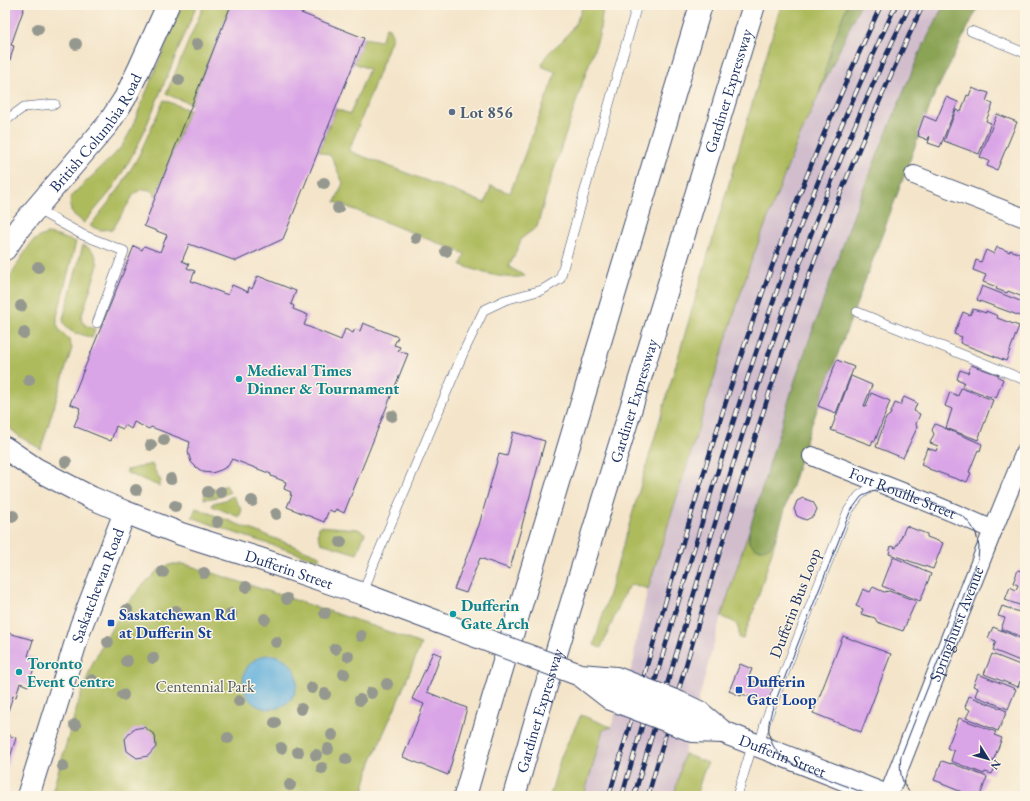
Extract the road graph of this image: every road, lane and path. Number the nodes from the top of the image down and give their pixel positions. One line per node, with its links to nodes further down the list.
1 (168, 5): 10 (main road, British Columbia Road)
2 (637, 5): 23 (lane)
3 (701, 5): 26 (main road)
4 (754, 5): 27 (main road, Gardiner Expressway)
5 (971, 32): 6 (lane)
6 (1025, 53)
7 (55, 104): 8 (lane)
8 (5, 121)
9 (914, 175): 11 (street)
10 (36, 209): 12 (main road, British Columbia Road); 15 (lane)
11 (1025, 218)
12 (13, 223): 13 (main road, British Columbia Road)
13 (5, 249)
14 (857, 312): 16 (lane)
15 (97, 323)
16 (1025, 380)
17 (5, 448): 21 (main road, Dufferin Street)
18 (1025, 452): 22 (street, Springhurst Avenue)
19 (812, 456): 20 (street, Fort Rouille Street)
20 (877, 483): 22 (street, Fort Rouille Street); 24 (lane, Dufferin Bus Loop)
21 (125, 512): 23 (main road, Dufferin Street); 25 (main road, Saskatchewan Road)
22 (993, 530): 29 (street, Springhurst Avenue)
23 (363, 594): 24 (main road, Dufferin Street, bridge)
24 (756, 745): 28 (lane, Dufferin Bus Loop); 29 (main road, Dufferin Street)
25 (28, 796)
26 (465, 796)
27 (514, 796)
28 (738, 796)
29 (887, 796)

